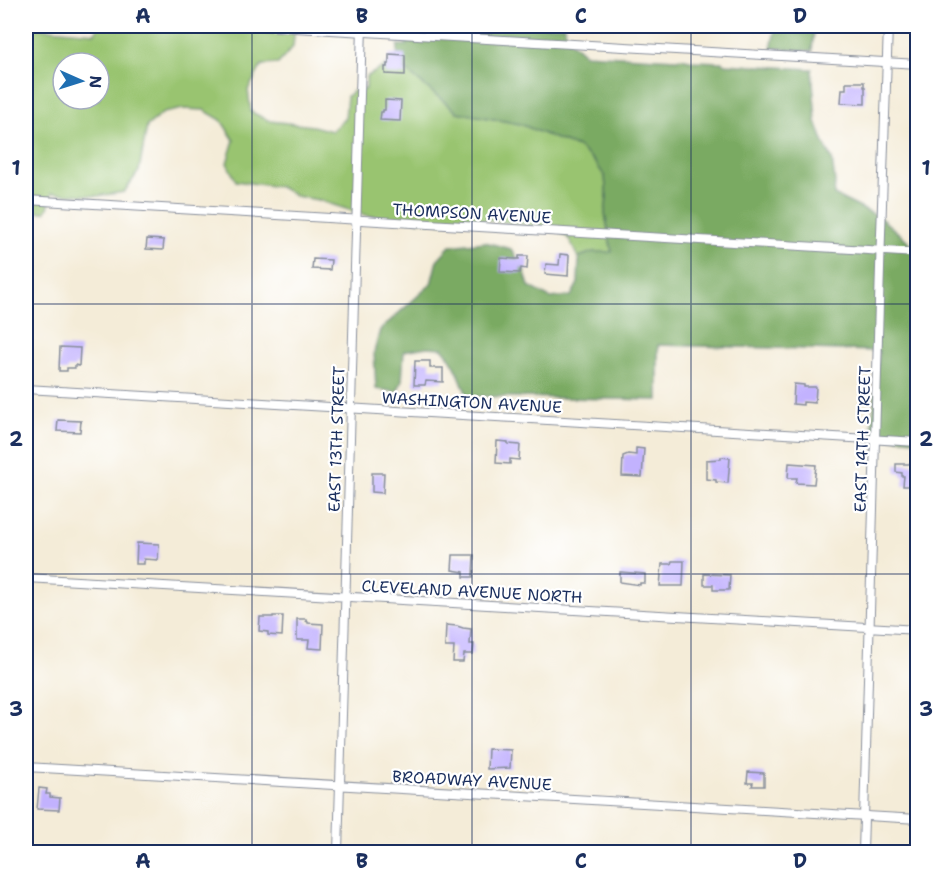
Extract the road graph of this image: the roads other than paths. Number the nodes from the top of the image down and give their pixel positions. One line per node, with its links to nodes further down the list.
1 (261, 26): 3 (street)
2 (888, 26): 4 (street, EAST 14TH STREET)
3 (362, 28): 4 (street); 7 (street, EAST 13TH STREET)
4 (887, 62): 5 (street); 8 (street, EAST 14TH STREET)
5 (918, 64)
6 (26, 200): 7 (street, THOMPSON AVENUE)
7 (356, 220): 8 (street, THOMPSON AVENUE); 11 (street, EAST 13TH STREET)
8 (880, 251): 9 (street, THOMPSON AVENUE); 12 (street, EAST 14TH STREET)
9 (918, 253)
10 (26, 389): 11 (street, WASHINGTON AVENUE)
11 (351, 408): 12 (street, WASHINGTON AVENUE); 15 (street, EAST 13TH STREET)
12 (875, 440): 13 (street, WASHINGTON AVENUE); 16 (street, EAST 14TH STREET)
13 (918, 442)
14 (26, 578): 15 (street, CLEVELAND AVENUE NORTH)
15 (346, 597): 16 (street, CLEVELAND AVENUE NORTH); 19 (street, EAST 13TH STREET)
16 (870, 628): 17 (street, CLEVELAND AVENUE NORTH); 20 (street, EAST 14TH STREET)
17 (918, 630)
18 (26, 767): 19 (street, BROADWAY AVENUE)
19 (340, 785): 20 (street, BROADWAY AVENUE); 22 (street, EAST 13TH STREET)
20 (864, 816): 21 (street, BROADWAY AVENUE); 23 (street, EAST 14TH STREET)
21 (918, 819)
22 (338, 852)
23 (863, 852)

